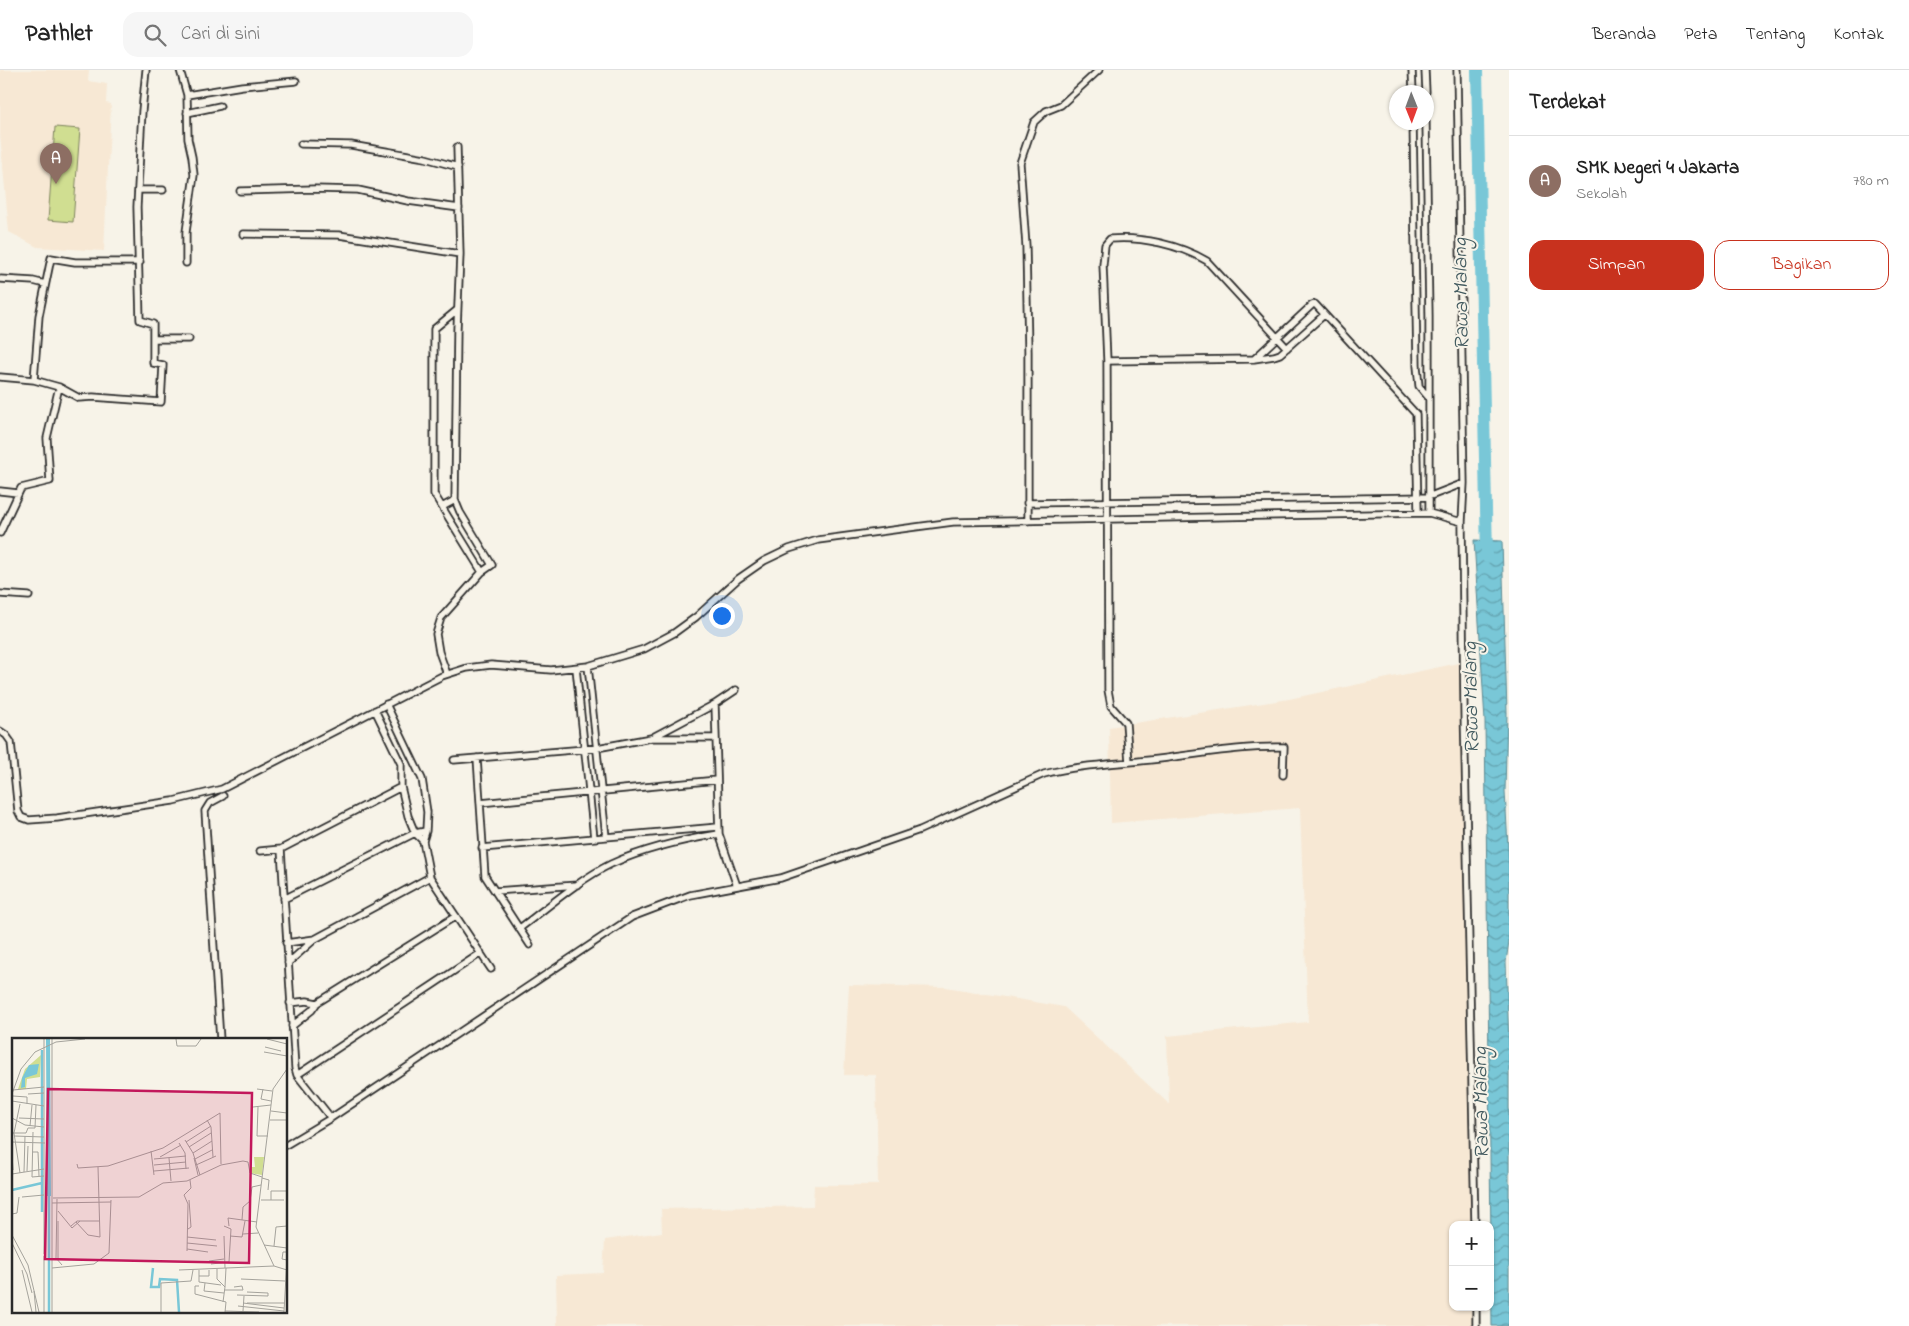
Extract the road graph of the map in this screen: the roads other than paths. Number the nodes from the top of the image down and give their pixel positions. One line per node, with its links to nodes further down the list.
1 (146, 70): 19 (street)
2 (173, 70): 3 (street)
3 (180, 70): 11 (street)
4 (1099, 70): 48 (street)
5 (1412, 70): 9 (street)
6 (1425, 70): 10 (street)
7 (1457, 70): 41 (street)
8 (296, 81): 11 (street)
9 (1412, 85)
10 (1426, 85)
11 (187, 95): 13 (street)
12 (220, 106): 13 (street)
13 (187, 113): 26 (street)
14 (1413, 130): 40 (street)
15 (1426, 130): 40 (street)
16 (302, 144): 18 (street)
17 (457, 146): 18 (street)
18 (458, 167): 22 (street)
19 (138, 190): 20 (street); 25 (street)
20 (163, 190)
21 (240, 191): 22 (street)
22 (459, 208): 24 (street)
23 (243, 234): 24 (street)
24 (460, 254): 29 (street)
25 (140, 262): 28 (street); 32 (street)
26 (186, 263)
27 (0, 279): 28 (street)
28 (45, 284): 38 (street)
29 (457, 310): 46 (street); 49 (street)
30 (1324, 316): 31 (street); 34 (street); 44 (street)
31 (1277, 338): 34 (street); 35 (street); 36 (street)
32 (152, 339): 33 (street); 39 (street)
33 (189, 339)
34 (1287, 348): 35 (street)
35 (1254, 359): 36 (street)
36 (1107, 361): 47 (street)
37 (0, 377): 38 (street)
38 (34, 380): 39 (street)
39 (59, 387): 43 (street)
40 (1429, 398): 45 (street)
41 (1464, 483): 45 (street); 54 (street)
42 (0, 491): 43 (street)
43 (19, 492): 55 (street)
44 (1418, 497): 45 (street); 47 (street); 50 (street)
45 (1428, 497): 51 (street)
46 (455, 500): 49 (street); 56 (street)
47 (1107, 502): 48 (street); 52 (street)
48 (1029, 503): 53 (street)
49 (442, 507): 56 (street)
50 (1418, 513): 51 (street); 52 (street)
51 (1429, 513): 54 (street)
52 (1107, 520): 53 (street); 74 (street)
53 (1029, 521): 59 (street)
54 (1462, 522): 113 (street)
55 (0, 533)
56 (482, 572): 61 (street)
57 (0, 594): 58 (street)
58 (28, 596)
59 (588, 666): 60 (street); 69 (street)
60 (576, 668): 61 (street); 70 (street)
61 (447, 674): 63 (street)
62 (736, 690): 64 (street)
63 (386, 704): 65 (street); 72 (street)
64 (715, 704): 67 (street); 68 (street)
65 (375, 710): 66 (street); 75 (street)
66 (0, 731)
67 (651, 738): 68 (street); 69 (street)
68 (716, 738): 77 (street)
69 (597, 748): 70 (street); 79 (street)
70 (585, 749): 71 (street); 80 (street)
71 (477, 758): 73 (street); 82 (street)
72 (413, 759): 75 (street); 84 (street)
73 (454, 760)
74 (1129, 762): 76 (street); 95 (street)
75 (401, 764): 78 (street)
76 (1283, 775)
77 (718, 780): 79 (street); 83 (street)
78 (401, 787): 85 (street); 91 (street)
79 (601, 792): 80 (street); 87 (street)
80 (589, 793): 82 (street); 88 (street)
81 (223, 796): 109 (street)
82 (480, 804): 90 (street)
83 (718, 827): 86 (street); 87 (street)
84 (426, 831): 85 (street); 89 (street)
85 (416, 833): 89 (street); 97 (street)
86 (719, 834): 94 (street); 95 (street)
87 (606, 837): 88 (street)
88 (594, 838): 90 (street)
89 (423, 841): 93 (street)
90 (482, 848): 96 (street)
91 (281, 849): 92 (street); 97 (street)
92 (260, 851)
93 (430, 877): 98 (street); 100 (street)
94 (579, 884): 96 (street); 99 (street)
95 (736, 886): 111 (street)
96 (495, 891): 99 (street)
97 (284, 899): 101 (street)
98 (456, 916): 103 (street); 107 (street)
99 (520, 928): 102 (street)
100 (315, 940): 101 (street); 104 (street)
101 (286, 943): 104 (street)
102 (530, 945)
103 (481, 953): 105 (street); 110 (street)
104 (288, 963): 106 (street)
105 (491, 969)
106 (290, 1002): 107 (street); 108 (street)
107 (317, 1003): 108 (street)
108 (292, 1026): 110 (street)
109 (220, 1038)
110 (297, 1075): 111 (street)
111 (331, 1118): 112 (street)
112 (288, 1144)
113 (1475, 1221)
114 (1476, 1311): 115 (street)
115 (1476, 1326)

